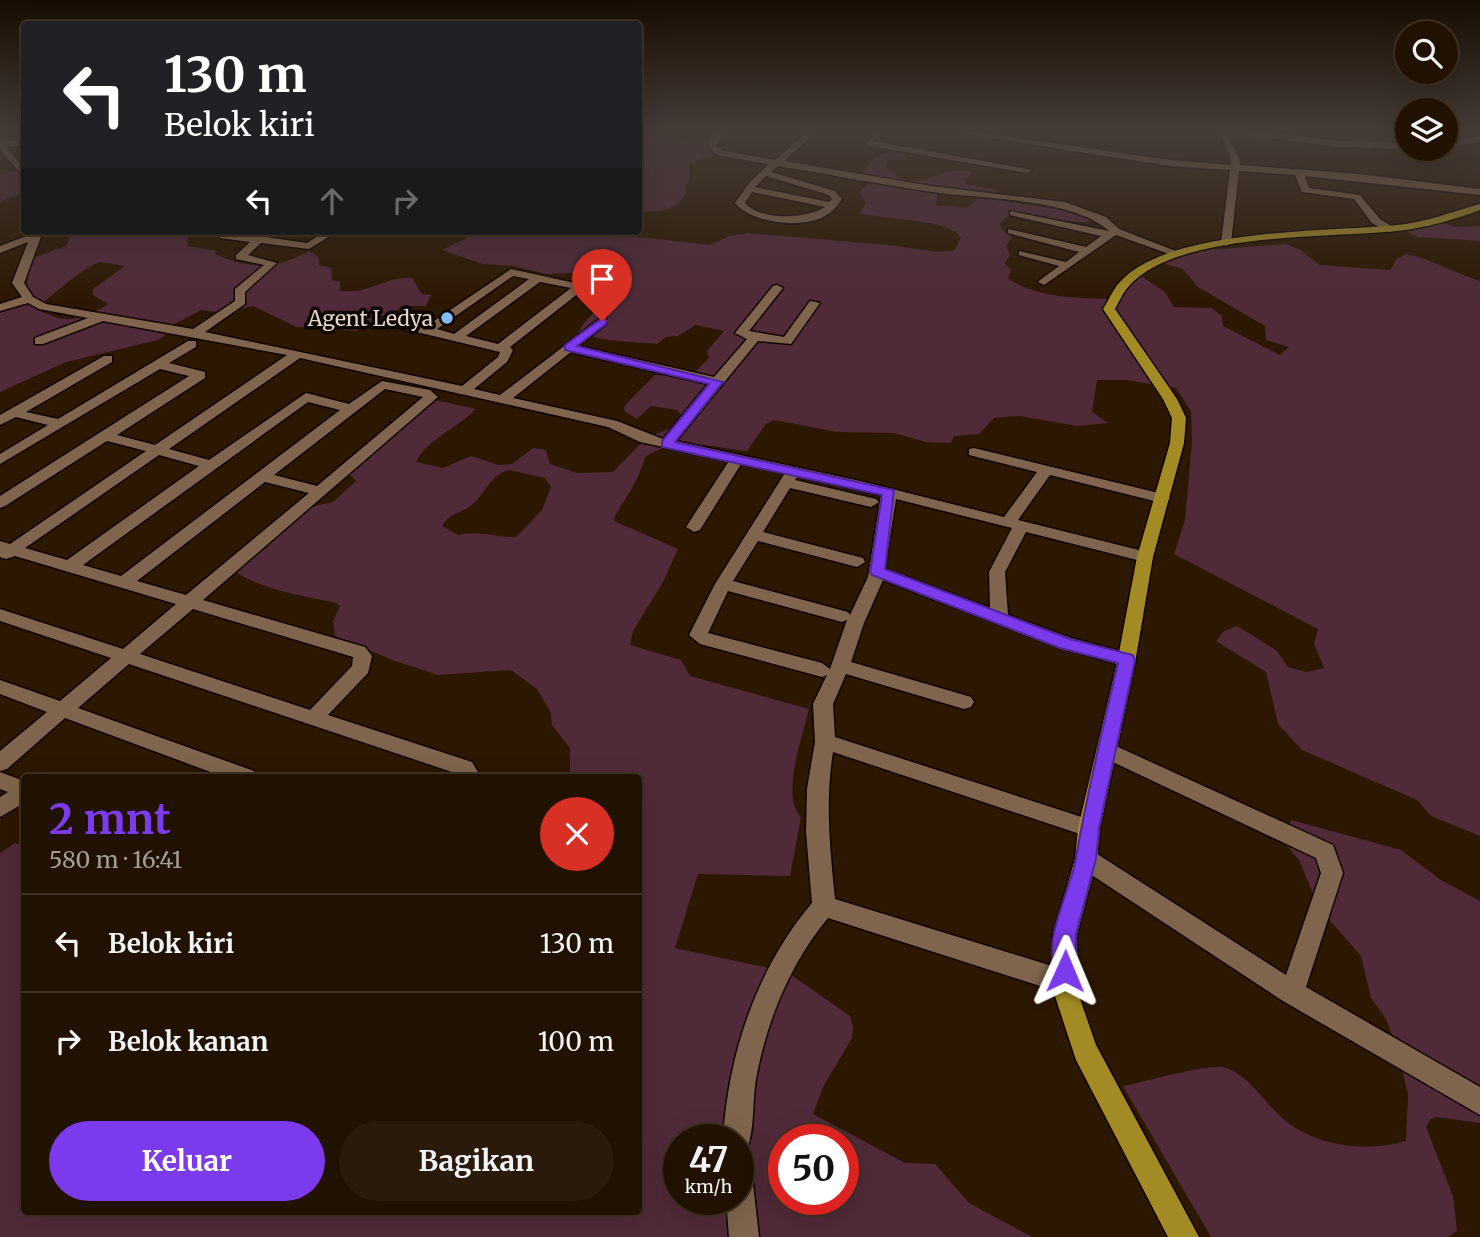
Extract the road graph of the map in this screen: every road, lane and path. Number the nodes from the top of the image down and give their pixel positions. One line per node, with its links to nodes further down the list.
1 (815, 188): 10 (street)
2 (940, 188): 9 (street)
3 (1234, 188): 21 (street)
4 (1305, 188): 13 (street)
5 (1446, 188): 8 (street)
6 (751, 189): 10 (street); 10 (street)
7 (1013, 189): 9 (street)
8 (1480, 192)
9 (1007, 198): 15 (street)
10 (833, 206)
11 (1480, 207): 13 (main road)
12 (1013, 213): 15 (street)
13 (1389, 229): 21 (main road)
14 (1012, 231): 23 (street)
15 (1113, 233): 23 (street); 25 (street)
16 (33, 235): 22 (street)
17 (35, 235): 30 (street)
18 (225, 235): 20 (street)
19 (327, 235): 20 (street)
20 (258, 241): 37 (street)
21 (1226, 243): 25 (main road)
22 (0, 250)
23 (1088, 251): 26 (street)
24 (1023, 253): 26 (street)
25 (1176, 253): 66 (main road)
26 (1066, 265): 28 (street)
27 (538, 278): 36 (street); 38 (street); 42 (street)
28 (1044, 282)
29 (777, 288): 39 (street)
30 (29, 299): 32 (street); 33 (street)
31 (814, 303): 39 (street)
32 (0, 308)
33 (102, 318): 37 (street); 41 (street)
34 (383, 320): 36 (street)
35 (602, 321): 43 (street)
36 (428, 330): 38 (street)
37 (194, 334): 44 (street)
38 (457, 337): 42 (street)
39 (755, 337): 47 (street)
40 (173, 340): 46 (street)
41 (39, 341)
42 (503, 346): 48 (street)
43 (569, 348): 47 (street); 49 (street)
44 (297, 354): 48 (street); 56 (street)
45 (108, 359): 51 (street)
46 (158, 364): 53 (street); 54 (street)
47 (717, 382): 55 (street)
48 (463, 392): 49 (street)
49 (501, 401): 55 (street)
50 (352, 409): 60 (street); 62 (street); 64 (street)
51 (15, 413): 52 (street); 53 (street)
52 (0, 421)
53 (61, 424): 59 (street)
54 (106, 436): 56 (street); 68 (street)
55 (666, 444): 58 (street)
56 (158, 450): 60 (street); 72 (street)
57 (974, 452): 61 (street)
58 (738, 458): 63 (street); 70 (street)
59 (0, 460)
60 (211, 465): 75 (street)
61 (1045, 471): 66 (street); 69 (street)
62 (265, 477): 64 (street); 77 (street)
63 (791, 477): 65 (street); 67 (street); 71 (street)
64 (320, 491): 79 (street)
65 (889, 493): 69 (street); 76 (street)
66 (1162, 498): 73 (main road)
67 (871, 502)
68 (0, 503)
69 (1016, 523): 73 (street); 82 (street)
70 (694, 527)
71 (755, 535): 74 (street); 78 (street)
72 (4, 551): 75 (street)
73 (1145, 557): 84 (main road)
74 (857, 562)
75 (70, 566): 77 (street)
76 (877, 572): 82 (street); 85 (street)
77 (123, 583): 79 (street)
78 (723, 584): 81 (street); 85 (street)
79 (189, 602): 83 (street); 89 (street)
80 (0, 615): 83 (street)
81 (842, 616)
82 (999, 617): 84 (street)
83 (125, 656): 88 (street); 89 (street)
84 (1127, 660): 91 (main road)
85 (832, 668): 87 (street); 90 (street)
86 (0, 687): 88 (street)
87 (964, 702)
88 (62, 710): 92 (street); 93 (street)
89 (314, 718): 94 (street)
90 (825, 742): 99 (street); 101 (street)
91 (1107, 750): 99 (main road); 103 (street)
92 (0, 763)
93 (239, 774)
94 (469, 774)
95 (0, 780): 96 (street)
96 (21, 790)
97 (21, 793): 98 (street)
98 (0, 808)
99 (1089, 828): 100 (main road)
100 (1086, 859): 102 (main road); 103 (street)
101 (824, 906): 102 (street); 105 (street)
102 (1065, 982): 108 (main road)
103 (1292, 993): 104 (street)
104 (1480, 1102)
105 (737, 1124)
106 (742, 1215): 107 (street)
107 (744, 1237)
108 (1184, 1237)

